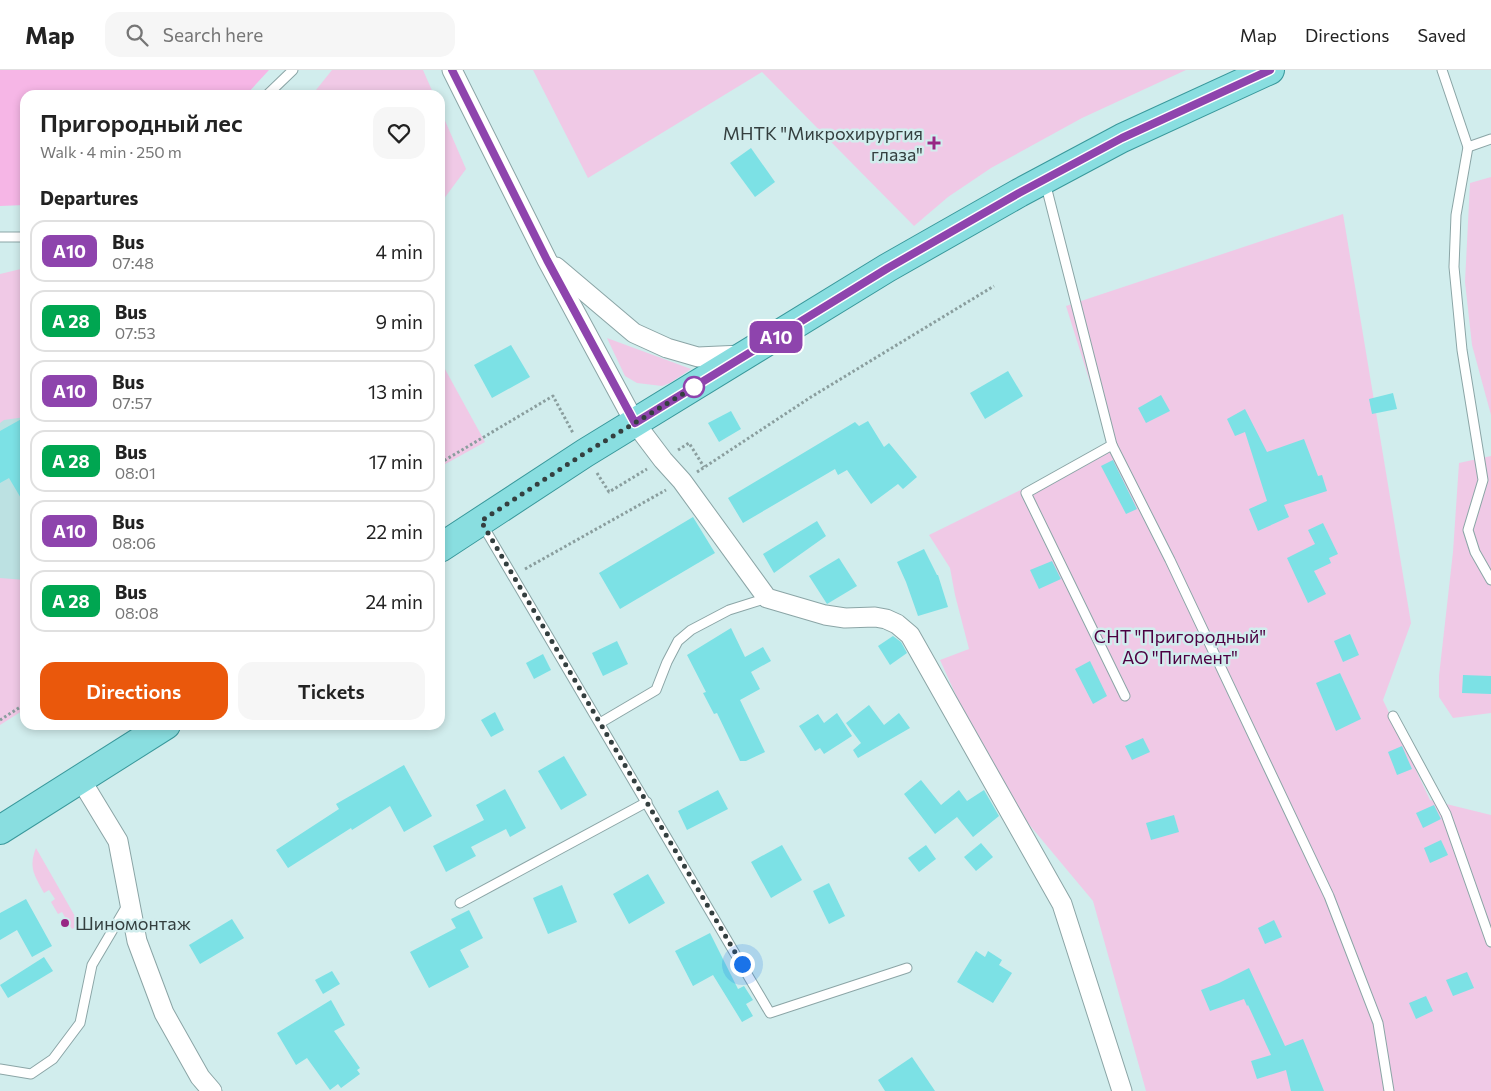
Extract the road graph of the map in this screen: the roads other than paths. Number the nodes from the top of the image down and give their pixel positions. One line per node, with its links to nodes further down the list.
1 (293, 70): 5 (lane)
2 (452, 70): 11 (street)
3 (1270, 70): 8 (main road)
4 (1442, 70): 7 (lane)
5 (272, 90)
6 (1491, 139): 7 (lane)
7 (1468, 147): 15 (lane)
8 (1045, 179): 12 (main road); 14 (lane)
9 (0, 237): 10 (lane)
10 (20, 237)
11 (547, 260): 12 (street); 13 (street)
12 (747, 355): 13 (main road)
13 (635, 423): 16 (main road); 19 (street)
14 (1112, 445): 20 (lane); 34 (lane)
15 (1487, 477): 18 (lane)
16 (481, 521): 17 (main road); 22 (lane)
17 (445, 545)
18 (1491, 580)
19 (767, 598): 22 (lane); 33 (street)
20 (1125, 696)
21 (1393, 716): 29 (lane)
22 (600, 723): 25 (lane)
23 (158, 730): 24 (main road)
24 (80, 780): 26 (main road); 27 (street)
25 (646, 802): 28 (lane); 30 (lane)
26 (0, 830)
27 (130, 901): 31 (lane); 32 (street)
28 (460, 903)
29 (1491, 942)
30 (907, 968)
31 (0, 1069)
32 (212, 1091)
33 (1122, 1091)
34 (1389, 1091)

